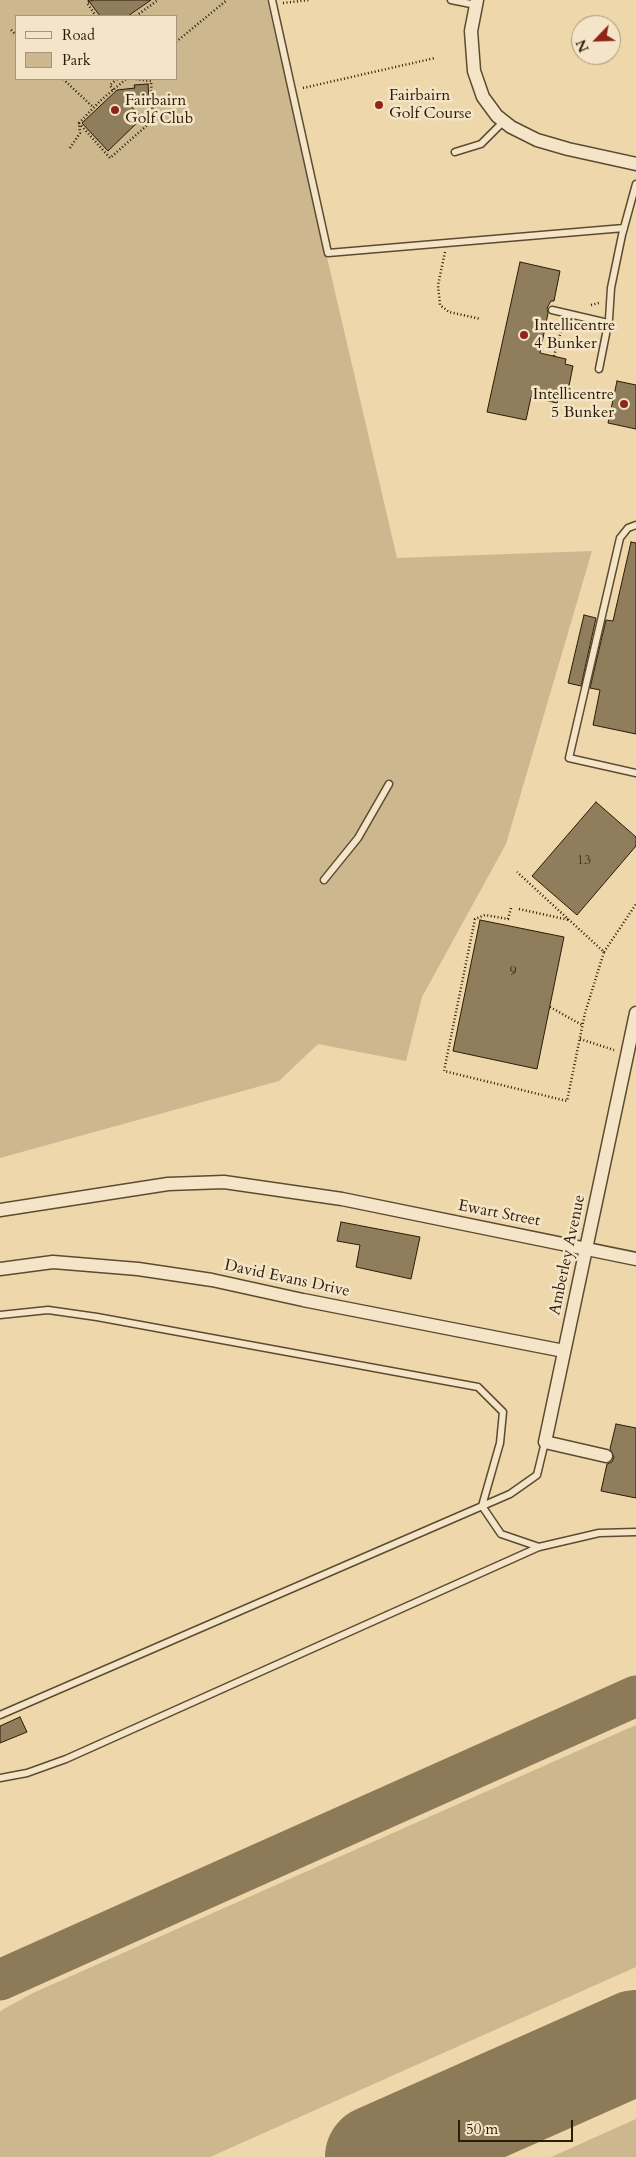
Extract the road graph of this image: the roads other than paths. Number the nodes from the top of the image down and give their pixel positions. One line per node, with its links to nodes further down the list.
1 (451, 0): 3 (lane)
2 (275, 1): 8 (lane)
3 (476, 3): 4 (street)
4 (503, 122): 5 (lane); 6 (street)
5 (455, 152)
6 (636, 164)
7 (636, 184): 8 (lane)
8 (624, 228): 10 (lane)
9 (552, 310): 10 (lane)
10 (608, 323): 11 (lane)
11 (599, 370)
12 (636, 525): 13 (lane)
13 (636, 773)
14 (389, 784): 15 (lane)
15 (324, 880)
16 (636, 1013): 18 (street, Amberley Avenue)
17 (0, 1210): 18 (street, Ewart Street)
18 (586, 1248): 19 (street, Ewart Street); 22 (street, Amberley Avenue)
19 (636, 1258)
20 (0, 1269): 22 (street, David Evans Drive)
21 (0, 1315): 25 (lane)
22 (564, 1351): 23 (street, Amberley Avenue)
23 (545, 1442): 24 (street); 25 (lane)
24 (606, 1456)
25 (482, 1506): 27 (lane); 28 (lane)
26 (636, 1532): 27 (lane)
27 (539, 1547): 29 (lane)
28 (0, 1715)
29 (0, 1778)

